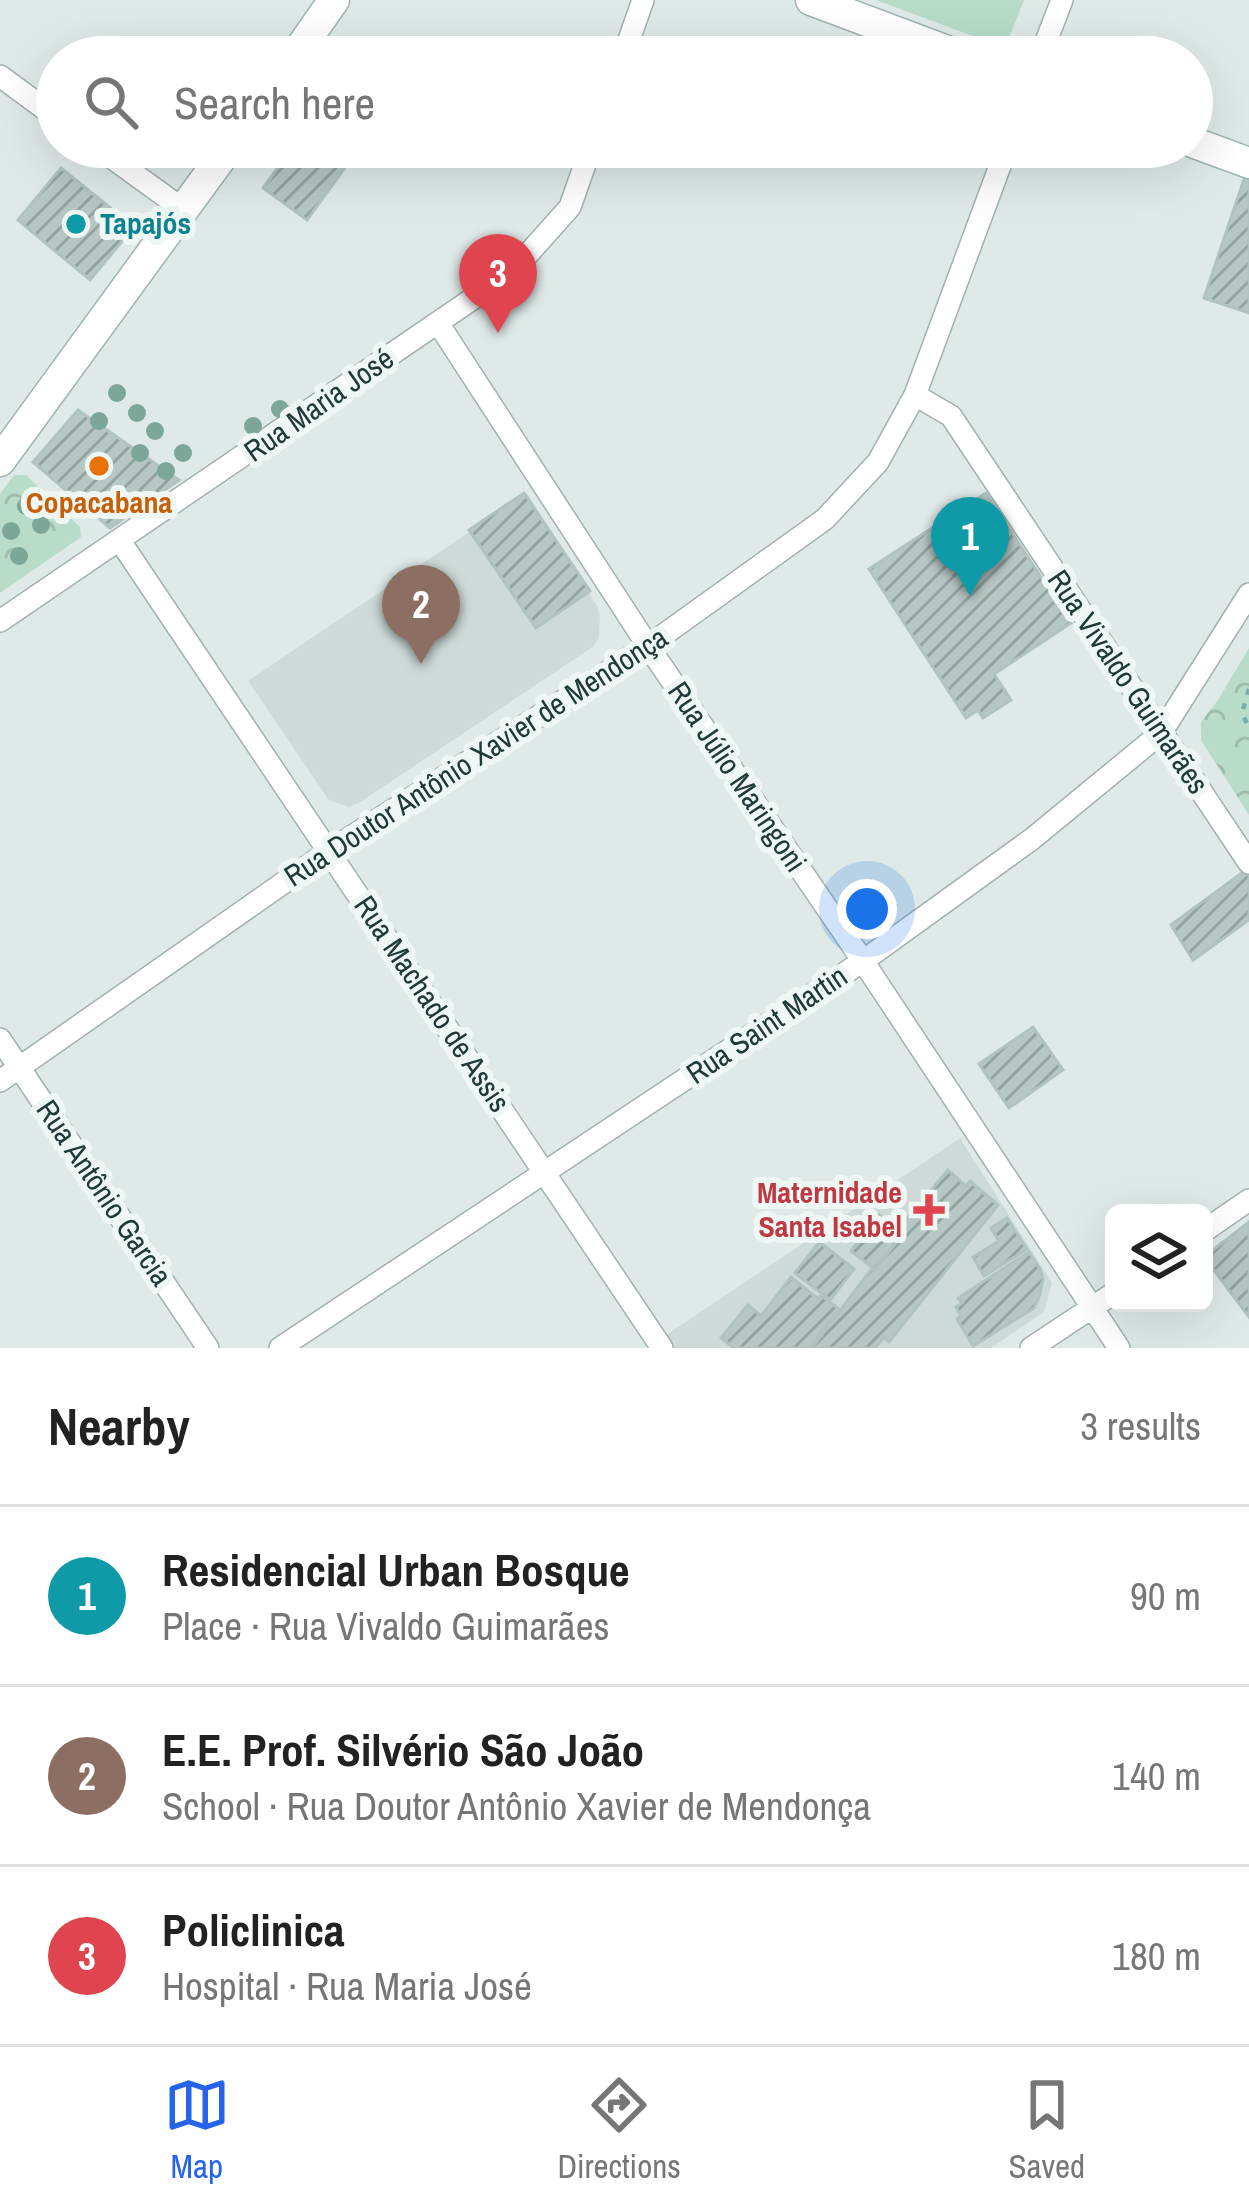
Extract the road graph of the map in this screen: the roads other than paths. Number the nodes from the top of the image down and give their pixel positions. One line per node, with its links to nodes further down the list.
1 (334, 0): 5 (street)
2 (643, 0): 6 (street)
3 (811, 0): 7 (street)
4 (1062, 0): 8 (street)
5 (309, 36)
6 (630, 36)
7 (907, 36)
8 (1048, 36)
9 (0, 76): 10 (street)
10 (36, 103)
11 (1213, 150): 12 (street)
12 (1249, 164)
13 (126, 168): 17 (street)
14 (214, 168): 17 (street)
15 (584, 168): 18 (street, Rua Maria José)
16 (999, 168): 19 (street, Rua Doutor Antônio Xavier de Mendonça)
17 (184, 210): 20 (street)
18 (438, 322): 21 (street, Rua Maria José); 24 (street, Rua Júlio Maringoni)
19 (915, 395): 24 (street, Rua Doutor Antônio Xavier de Mendonça); 25 (street, Rua Vivaldo Guimarães)
20 (0, 461)
21 (120, 541): 23 (street, Rua Maria José); 26 (street, Rua Machado de Assis)
22 (1249, 594): 25 (street, Rua Saint Martin)
23 (0, 621)
24 (648, 646): 26 (street, Rua Doutor Antônio Xavier de Mendonça); 28 (street, Rua Júlio Maringoni)
25 (1161, 733): 27 (street, Rua Vivaldo Guimarães); 28 (street, Rua Saint Martin)
26 (329, 851): 30 (street, Rua Doutor Antônio Xavier de Mendonça); 32 (street, Rua Machado de Assis)
27 (1249, 863)
28 (863, 961): 32 (street, Rua Saint Martin); 36 (street, Rua Júlio Maringoni)
29 (0, 1039): 30 (street, Rua Antônio Garcia)
30 (20, 1068): 31 (street, Rua Doutor Antônio Xavier de Mendonça); 37 (street, Rua Antônio Garcia)
31 (0, 1082)
32 (545, 1172): 38 (street, Rua Saint Martin); 39 (street, Rua Machado de Assis)
33 (1249, 1200): 34 (street)
34 (1213, 1225)
35 (1105, 1299): 36 (street)
36 (1092, 1308): 40 (street); 41 (street, Rua Júlio Maringoni)
37 (208, 1348)
38 (280, 1348)
39 (662, 1348)
40 (1031, 1348)
41 (1120, 1348)

